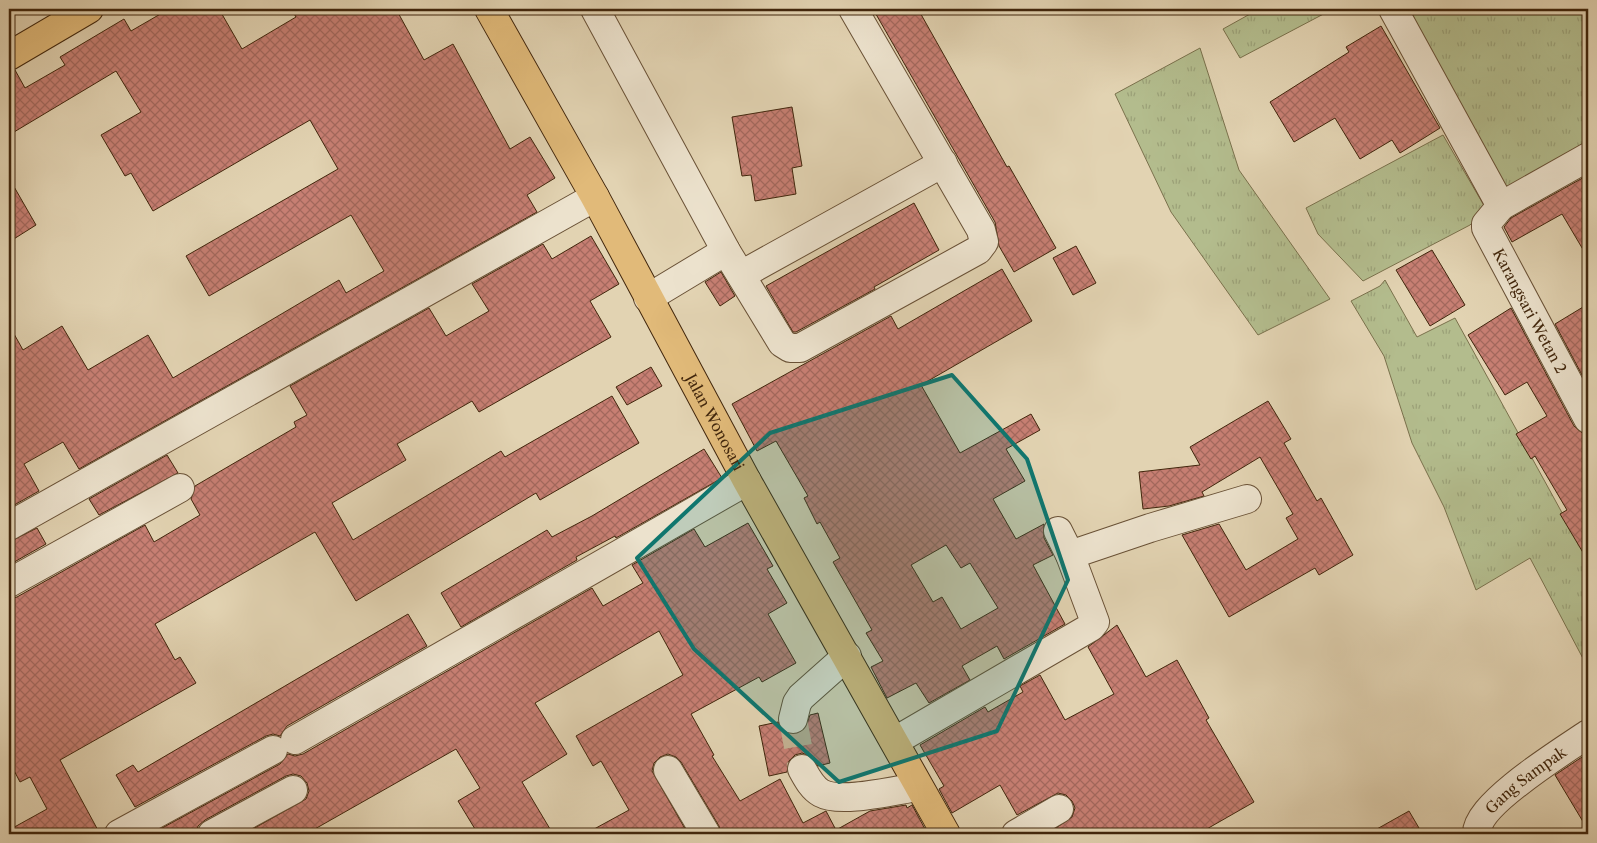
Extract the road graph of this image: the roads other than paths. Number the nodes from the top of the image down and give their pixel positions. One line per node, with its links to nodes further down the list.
1 (89, 9): 6 (main road)
2 (489, 9): 9 (main road, Jalan Wonosari)
3 (595, 9): 11 (street)
4 (853, 9): 8 (street)
5 (1392, 9): 10 (street)
6 (9, 56)
7 (1588, 159): 10 (street)
8 (942, 163): 12 (street); 12 (street)
9 (595, 198): 13 (main road, Jalan Wonosari); 18 (street)
10 (1502, 206): 14 (street, Karangsari Wetan 2)
11 (726, 251): 12 (street); 13 (street)
12 (741, 275)
13 (648, 298): 15 (main road, Jalan Wonosari)
14 (1588, 419)
15 (747, 481): 20 (main road, Jalan Wonosari); 29 (street)
16 (180, 488): 19 (street)
17 (1247, 500): 23 (street)
18 (9, 526)
19 (9, 584)
20 (847, 656): 21 (street); 23 (main road, Jalan Wonosari)
21 (793, 718)
22 (1588, 734): 34 (street, Gang Sampak)
23 (895, 741): 26 (main road, Jalan Wonosari)
24 (802, 769): 26 (street)
25 (668, 770): 31 (street)
26 (918, 787): 32 (main road, Jalan Wonosari)
27 (293, 790): 30 (street)
28 (1059, 809): 33 (street)
29 (119, 834)
30 (212, 834)
31 (706, 834)
32 (946, 834)
33 (1016, 834)
34 (1477, 834)

